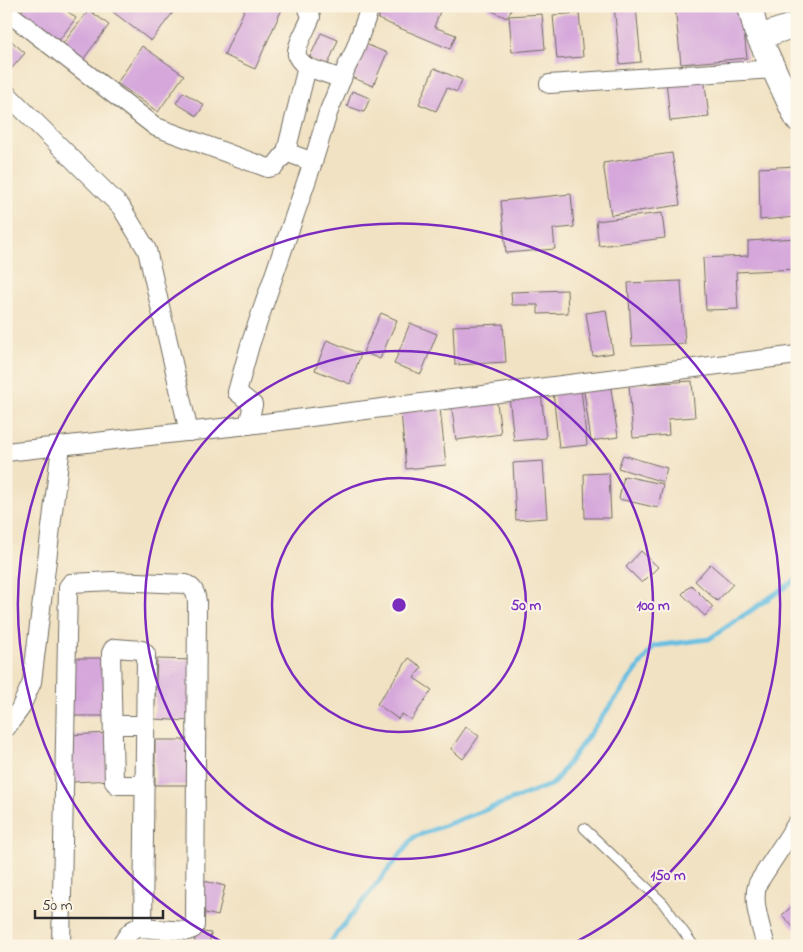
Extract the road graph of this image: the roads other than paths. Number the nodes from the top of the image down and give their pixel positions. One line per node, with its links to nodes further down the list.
1 (307, 6): 7 (street)
2 (370, 6): 9 (street)
3 (750, 6): 6 (street)
4 (6, 11): 13 (street)
5 (793, 20): 6 (street)
6 (759, 37): 8 (street)
7 (307, 67): 9 (street); 13 (street)
8 (774, 69): 10 (street); 12 (street)
9 (342, 79): 14 (street)
10 (549, 84)
11 (6, 93): 17 (street)
12 (797, 119)
13 (286, 152): 14 (street)
14 (313, 162): 16 (street)
15 (797, 355): 16 (street)
16 (248, 425): 17 (street)
17 (189, 432): 18 (street)
18 (61, 446): 19 (street); 22 (street)
19 (6, 452)
20 (113, 725): 21 (street); 21 (street); 23 (street)
21 (145, 725): 23 (street)
22 (6, 728)
23 (145, 785): 26 (street)
24 (797, 824): 30 (street)
25 (584, 828): 29 (lane)
26 (143, 928): 27 (street); 28 (street)
27 (126, 943)
28 (61, 946)
29 (694, 946)
30 (766, 946)

